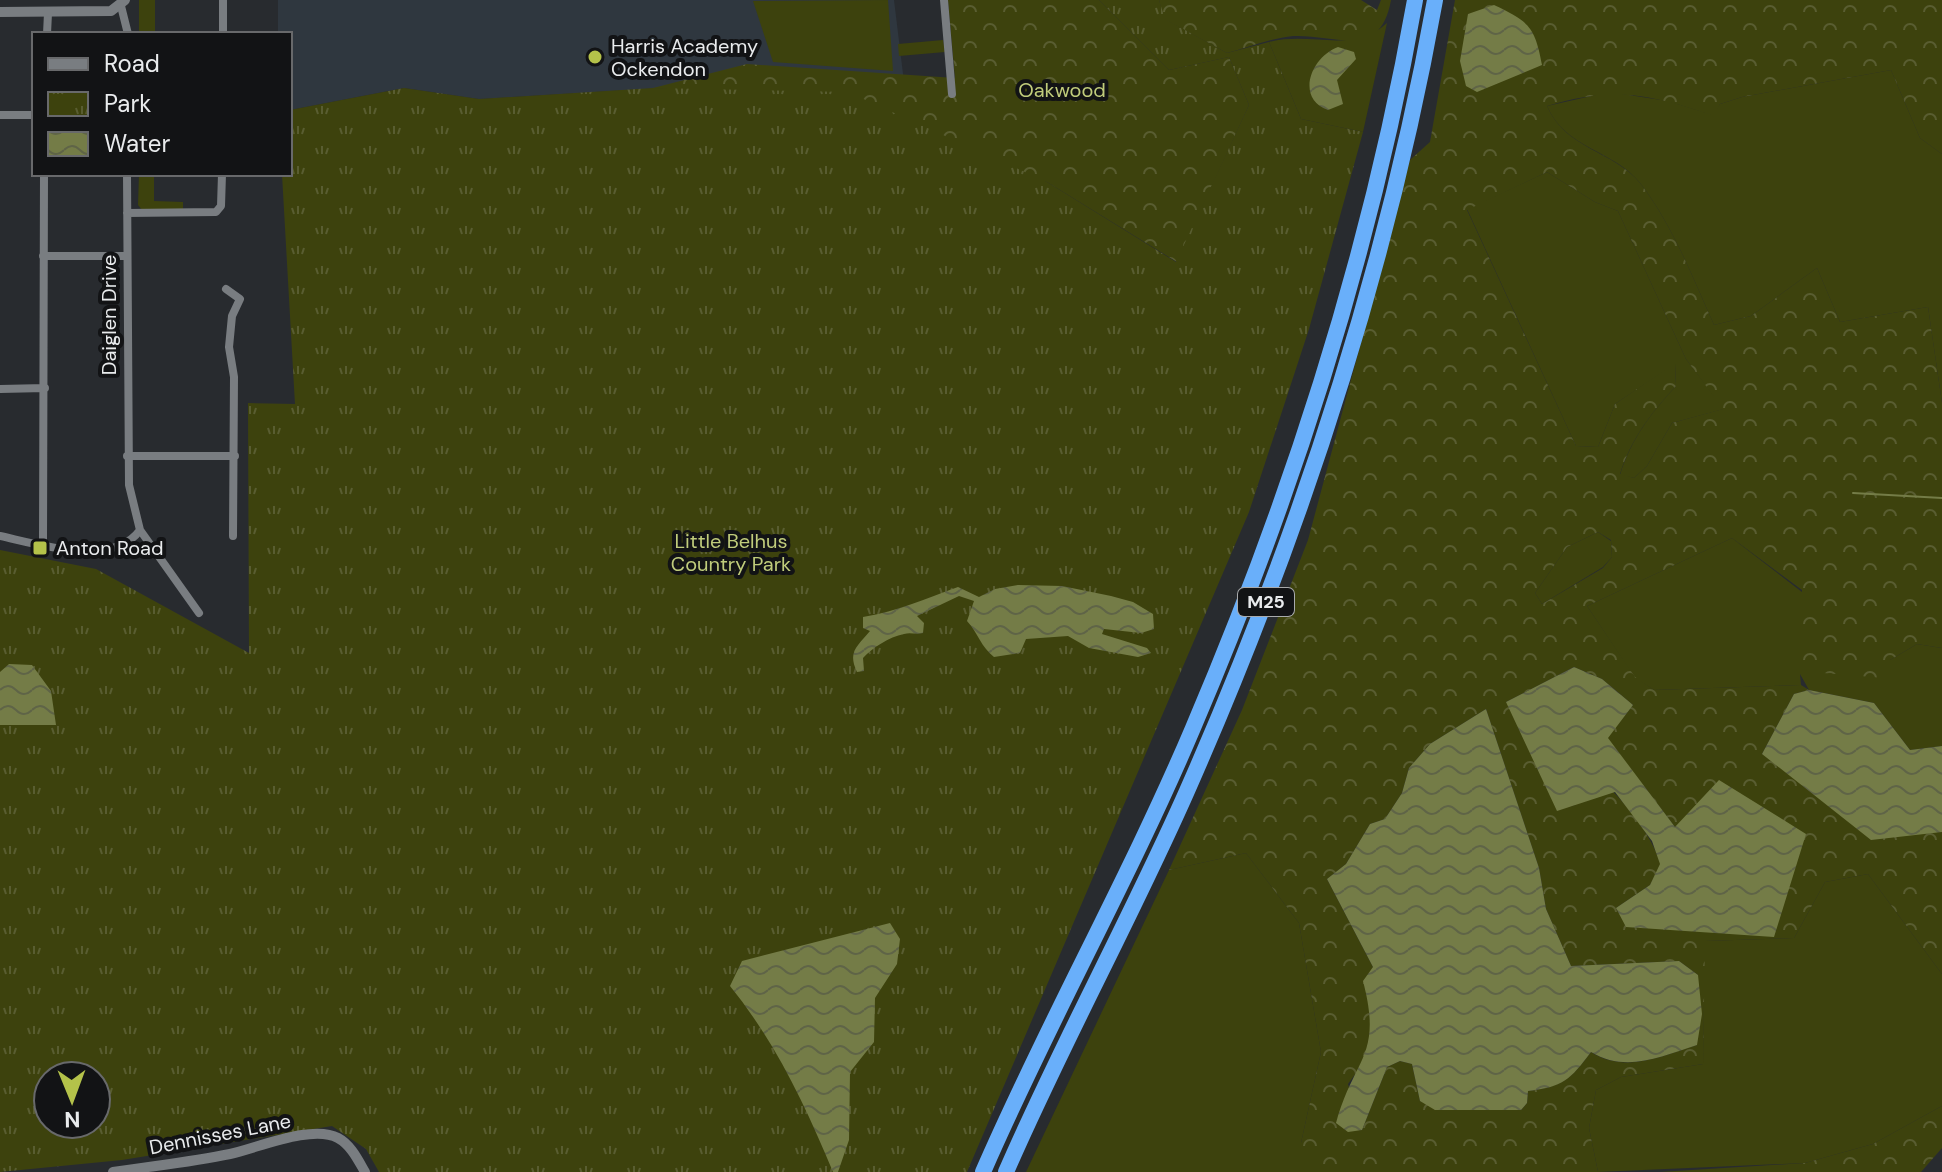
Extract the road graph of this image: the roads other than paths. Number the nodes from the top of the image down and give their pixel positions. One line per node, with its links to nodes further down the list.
1 (223, 0): 10 (street)
2 (944, 0): 11 (street)
3 (1415, 0): 32 (highway, M25)
4 (1435, 0): 33 (highway, M25)
5 (123, 3): 7 (street); 9 (street)
6 (0, 12): 7 (street)
7 (48, 13): 8 (street)
8 (47, 32)
9 (128, 32)
10 (223, 32)
11 (952, 94)
12 (0, 115): 13 (street)
13 (32, 115)
14 (44, 176): 18 (street)
15 (127, 176): 17 (street, Daiglen Drive)
16 (222, 176): 17 (street)
17 (127, 213): 19 (street, Daiglen Drive)
18 (43, 256): 19 (street); 21 (street)
19 (127, 256): 23 (street, Daiglen Drive)
20 (226, 289): 24 (street)
21 (45, 388): 22 (street); 28 (street)
22 (0, 389)
23 (127, 456): 24 (street); 25 (street, Daiglen Drive)
24 (235, 456): 27 (street)
25 (140, 530): 28 (street); 29 (street, Daiglen Drive)
26 (0, 536): 28 (street)
27 (233, 536)
28 (43, 545)
29 (199, 613)
30 (113, 1172): 31 (street, Dennisses Lane)
31 (365, 1172)
32 (983, 1172)
33 (1006, 1172)

